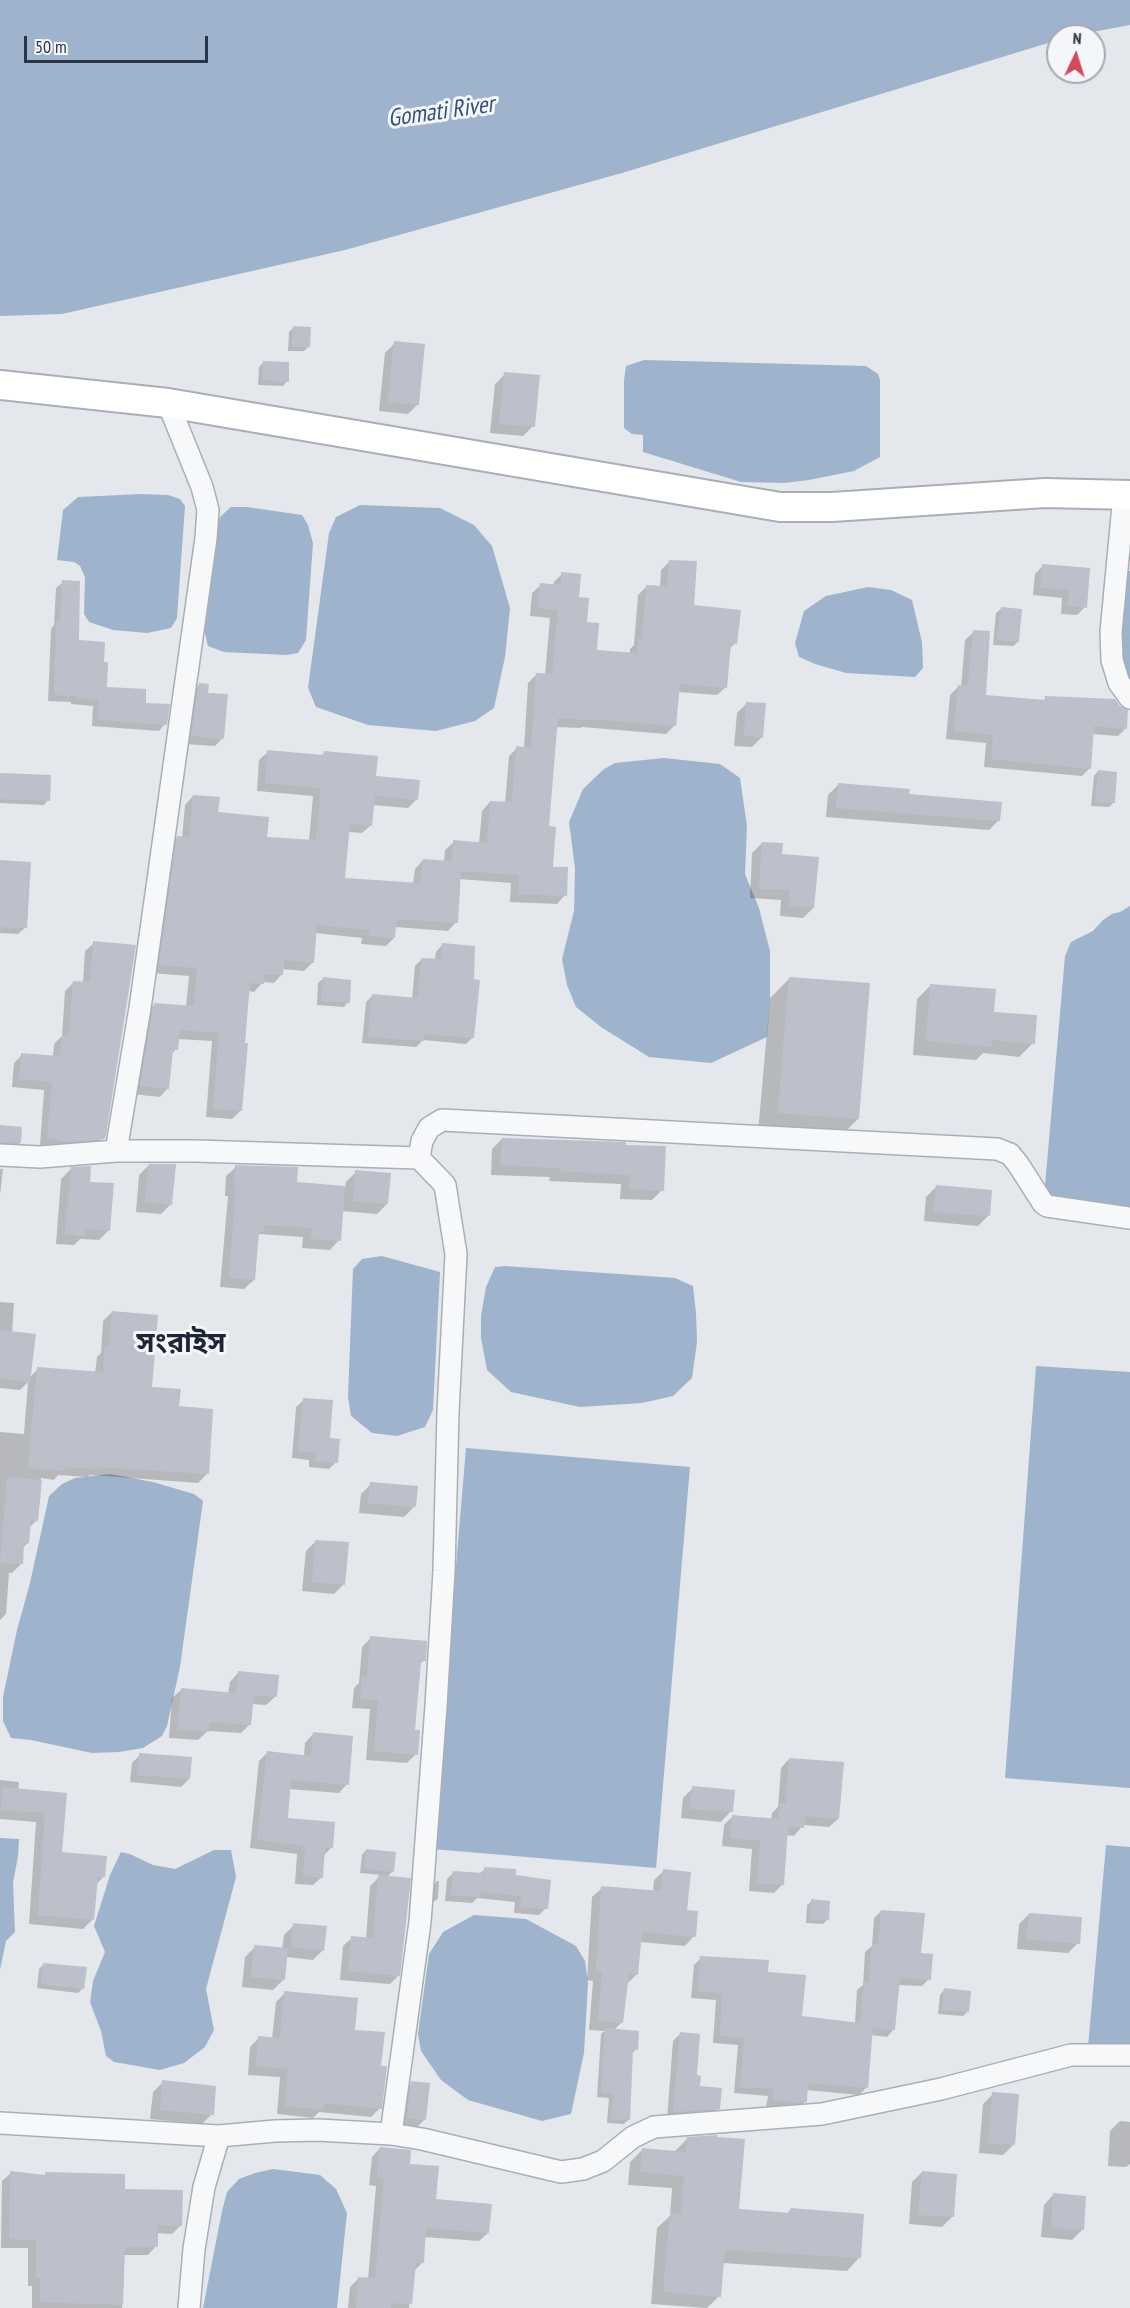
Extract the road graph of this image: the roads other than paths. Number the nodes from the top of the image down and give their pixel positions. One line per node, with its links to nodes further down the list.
1 (0, 385): 2 (street)
2 (168, 403): 3 (street); 5 (street)
3 (1127, 495): 4 (street)
4 (1130, 698)
5 (116, 1151): 6 (street); 7 (street)
6 (0, 1155)
7 (419, 1158): 8 (street); 11 (street)
8 (1130, 1218)
9 (1130, 2055): 11 (street)
10 (0, 2123): 12 (street)
11 (392, 2134): 12 (street)
12 (219, 2136): 13 (street)
13 (189, 2308)

